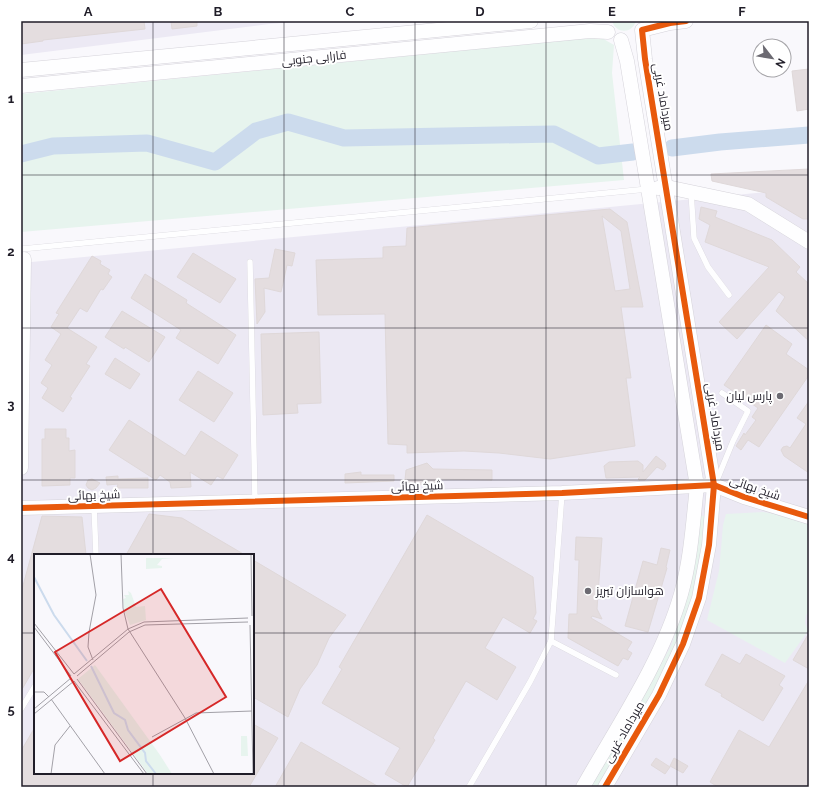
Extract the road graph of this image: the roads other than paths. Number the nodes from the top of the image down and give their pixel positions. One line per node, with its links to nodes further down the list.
1 (531, 21): 6 (street, فارابی جنوبی)
2 (686, 21): 3 (street)
3 (643, 26): 5 (street); 8 (street, میرداماد غربی)
4 (606, 27): 5 (street); 7 (street, فارابی جنوبی)
5 (622, 40): 9 (street, میرداماد غربی)
6 (21, 70)
7 (21, 86)
8 (667, 187): 9 (street); 10 (street); 17 (street, میرداماد غربی)
9 (648, 189): 12 (lane); 18 (street, میرداماد غربی)
10 (692, 192): 11 (street); 14 (lane)
11 (809, 242)
12 (22, 254): 16 (street)
13 (250, 262): 20 (lane)
14 (729, 295)
15 (722, 393): 17 (lane)
16 (21, 468)
17 (714, 485): 18 (street, شیخ بهائی); 23 (street, شیخ بهائی); 31 (street, میرداماد غربی)
18 (697, 486): 19 (street, شیخ بهائی); 30 (street, میرداماد غربی)
19 (562, 493): 20 (street, شیخ بهائی); 25 (lane)
20 (255, 501): 21 (street, شیخ بهائی)
21 (94, 506): 22 (street, شیخ بهائی); 24 (lane)
22 (21, 508)
23 (809, 517)
24 (96, 554)
25 (551, 641): 26 (lane); 29 (lane)
26 (616, 675)
27 (34, 688): 28 (lane)
28 (21, 709)
29 (469, 787)
30 (583, 787)
31 (605, 787)

